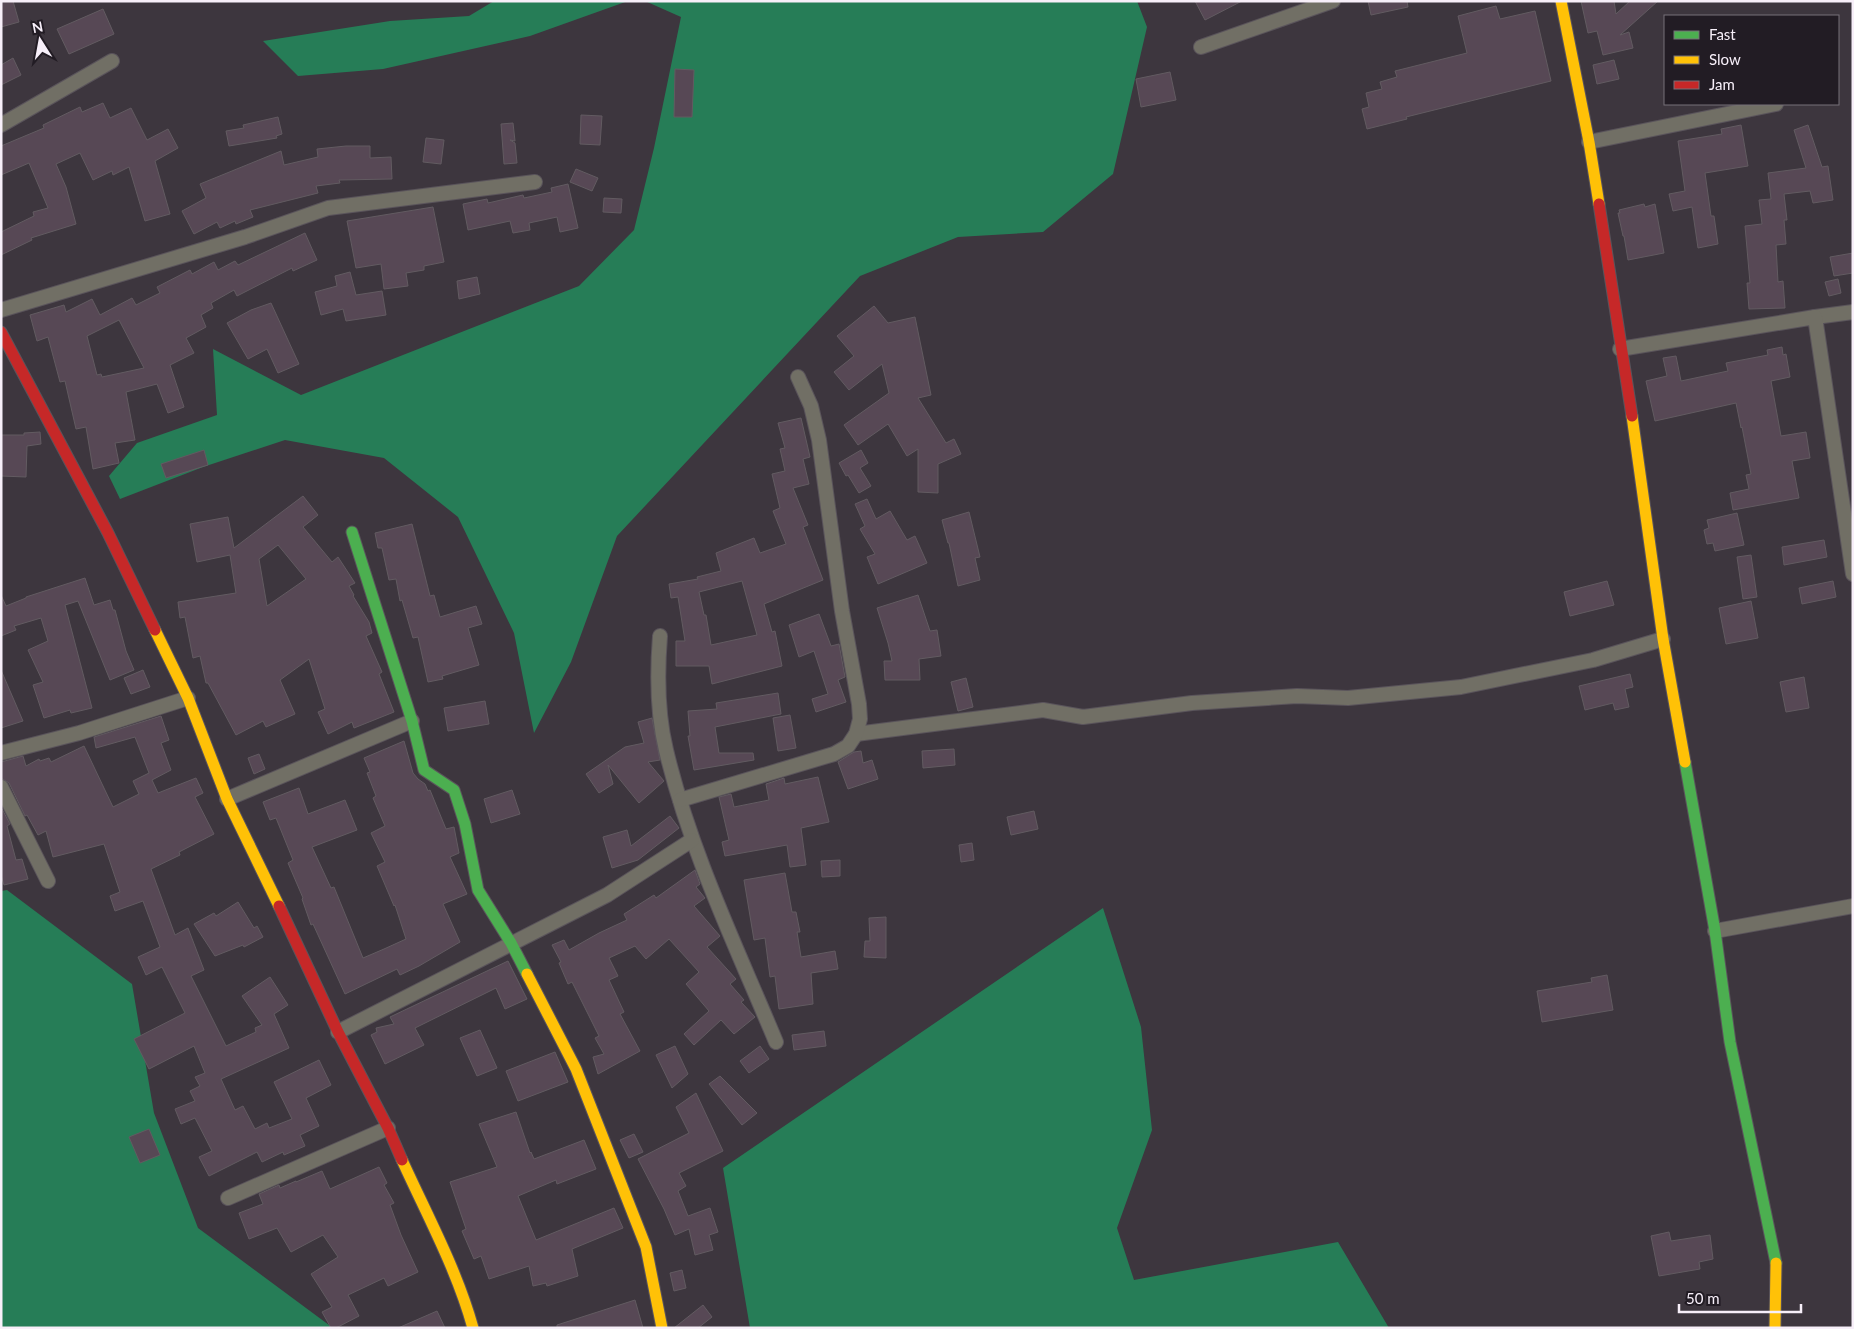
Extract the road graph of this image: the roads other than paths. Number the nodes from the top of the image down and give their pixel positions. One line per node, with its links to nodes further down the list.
1 (1333, 1): 3 (street)
2 (1561, 1): 7 (street)
3 (1201, 47)
4 (112, 61): 6 (street)
5 (1771, 105): 7 (street)
6 (1, 125)
7 (1589, 142): 13 (street)
8 (535, 182): 9 (street)
9 (1, 310)
10 (1853, 312): 11 (street)
11 (1815, 317): 13 (street); 16 (street)
12 (1, 332): 19 (street)
13 (1620, 349): 18 (street)
14 (798, 377): 21 (street)
15 (352, 532): 20 (street)
16 (1853, 574)
17 (660, 636): 25 (street)
18 (1664, 639): 21 (street); 29 (street)
19 (188, 698): 22 (street); 24 (street)
20 (412, 721): 24 (street); 30 (street)
21 (856, 734): 25 (street)
22 (1, 753)
23 (1, 787): 27 (street)
24 (227, 799): 31 (street)
25 (680, 800): 26 (street)
26 (692, 840): 30 (street); 32 (street)
27 (48, 881)
28 (1853, 906): 29 (street)
29 (1715, 931): 37 (street)
30 (511, 943): 31 (street); 36 (street)
31 (338, 1032): 33 (street)
32 (776, 1042)
33 (388, 1128): 34 (street); 35 (street)
34 (228, 1198)
35 (473, 1328)
36 (662, 1328)
37 (1775, 1328)

